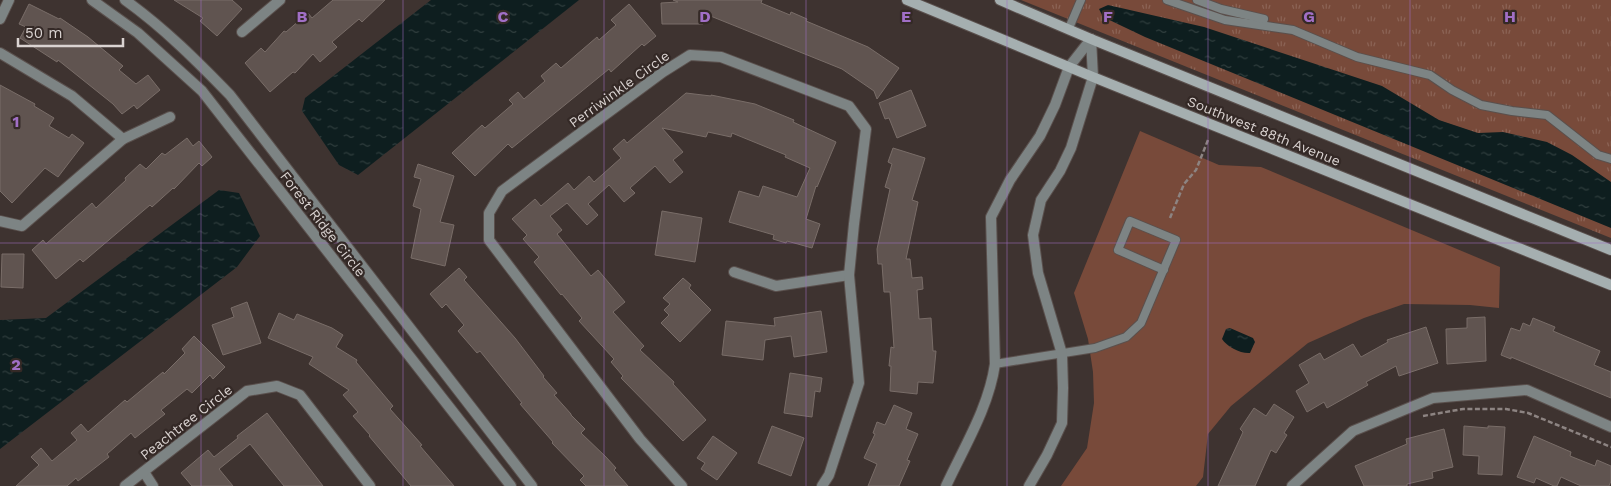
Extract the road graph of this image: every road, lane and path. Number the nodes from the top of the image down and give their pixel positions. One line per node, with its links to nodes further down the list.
1 (9, 0): 10 (street)
2 (92, 0): 39 (street, Forest Ridge Circle)
3 (125, 0): 40 (street, Forest Ridge Circle)
4 (279, 0): 13 (street)
5 (907, 0): 16 (main road, Southwest 88th Avenue)
6 (1000, 0): 12 (main road, Southwest 88th Avenue)
7 (1082, 0): 12 (lane)
8 (1167, 0): 21 (lane)
9 (1197, 0): 11 (lane)
10 (0, 19)
11 (1264, 19)
12 (1069, 28): 14 (main road, Southwest 88th Avenue)
13 (242, 32)
14 (1091, 39): 16 (street); 17 (street); 24 (main road, Southwest 88th Avenue)
15 (0, 53): 19 (street)
16 (1069, 67): 17 (main road, Southwest 88th Avenue); 30 (street)
17 (1093, 78): 28 (main road, Southwest 88th Avenue); 29 (street)
18 (170, 117): 19 (street)
19 (123, 139): 23 (street)
20 (1208, 140): 22 (path)
21 (1611, 158)
22 (1170, 218)
23 (0, 221)
24 (1611, 250)
25 (1164, 270): 25 (lane); 29 (lane)
26 (734, 272): 27 (street)
27 (849, 275): 41 (street, Perriwinkle Circle); 42 (street, Perriwinkle Circle)
28 (1611, 285)
29 (1062, 354): 30 (lane); 44 (street)
30 (995, 364): 43 (street)
31 (1420, 417): 33 (path)
32 (1611, 427): 35 (street)
33 (1611, 447)
34 (144, 472): 36 (street, Peachtree Circle); 37 (street); 38 (street, Peachtree Circle)
35 (1292, 485)
36 (125, 486)
37 (153, 486)
38 (370, 486)
39 (510, 486)
40 (532, 486)
41 (682, 486)
42 (822, 486)
43 (946, 486)
44 (1029, 486)

